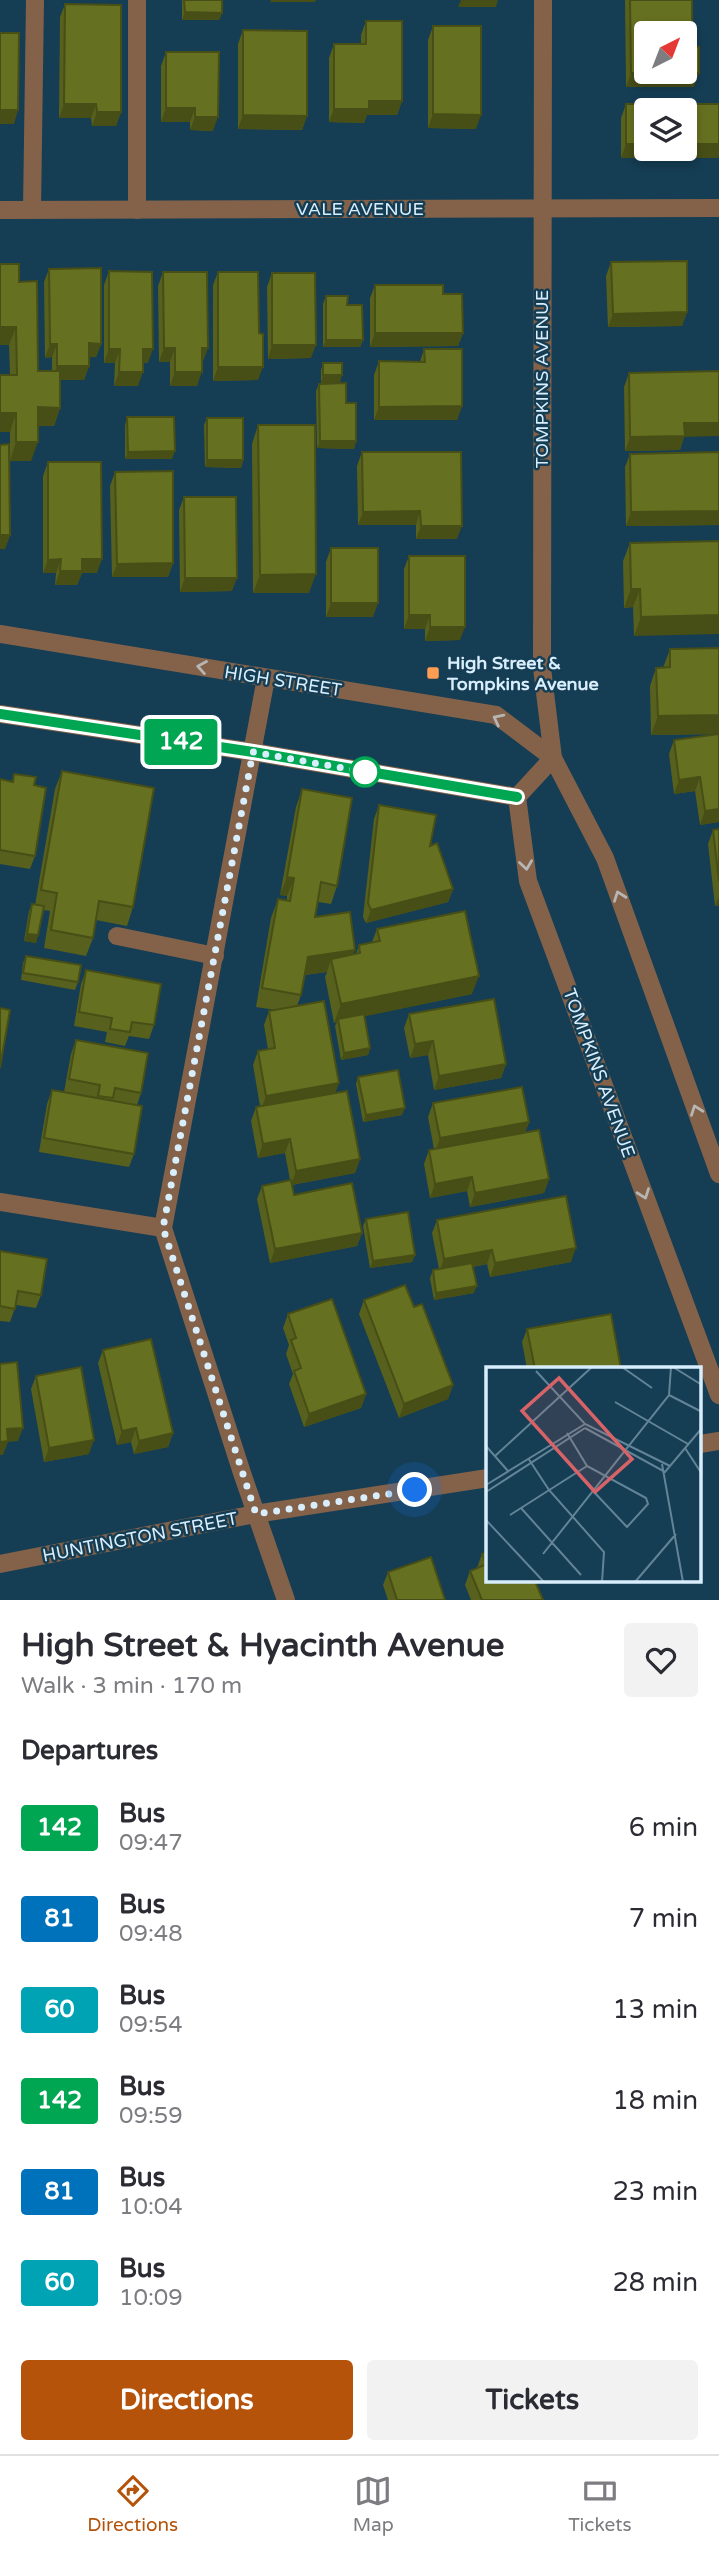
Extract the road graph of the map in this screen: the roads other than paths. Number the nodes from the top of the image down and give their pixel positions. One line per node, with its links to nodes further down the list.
1 (35, 0): 7 (street)
2 (137, 0): 8 (street)
3 (543, 0): 4 (street, TOMPKINS AVENUE)
4 (542, 208): 5 (street, VALE AVENUE); 8 (street, VALE AVENUE); 13 (street, TOMPKINS AVENUE)
5 (719, 208)
6 (0, 210): 7 (street, VALE AVENUE)
7 (32, 210): 8 (street, VALE AVENUE)
8 (137, 210)
9 (0, 634): 10 (street, HIGH STREET, one-way to 9)
10 (265, 678): 12 (street); 13 (street, HIGH STREET, one-way to 10)
11 (0, 714): 12 (street)
12 (253, 752): 14 (street); 16 (street)
13 (553, 758): 14 (street); 17 (street, TOMPKINS AVENUE, one-way to 13)
14 (517, 797): 20 (street, TOMPKINS AVENUE, one-way to 20)
15 (117, 936): 16 (street)
16 (215, 956): 19 (street)
17 (719, 1174)
18 (0, 1202): 19 (street)
19 (163, 1228): 22 (street)
20 (719, 1395)
21 (486, 1478): 22 (street, HUNTINGTON STREET)
22 (256, 1514): 23 (street, HUNTINGTON STREET); 24 (street)
23 (0, 1564)
24 (286, 1600)

